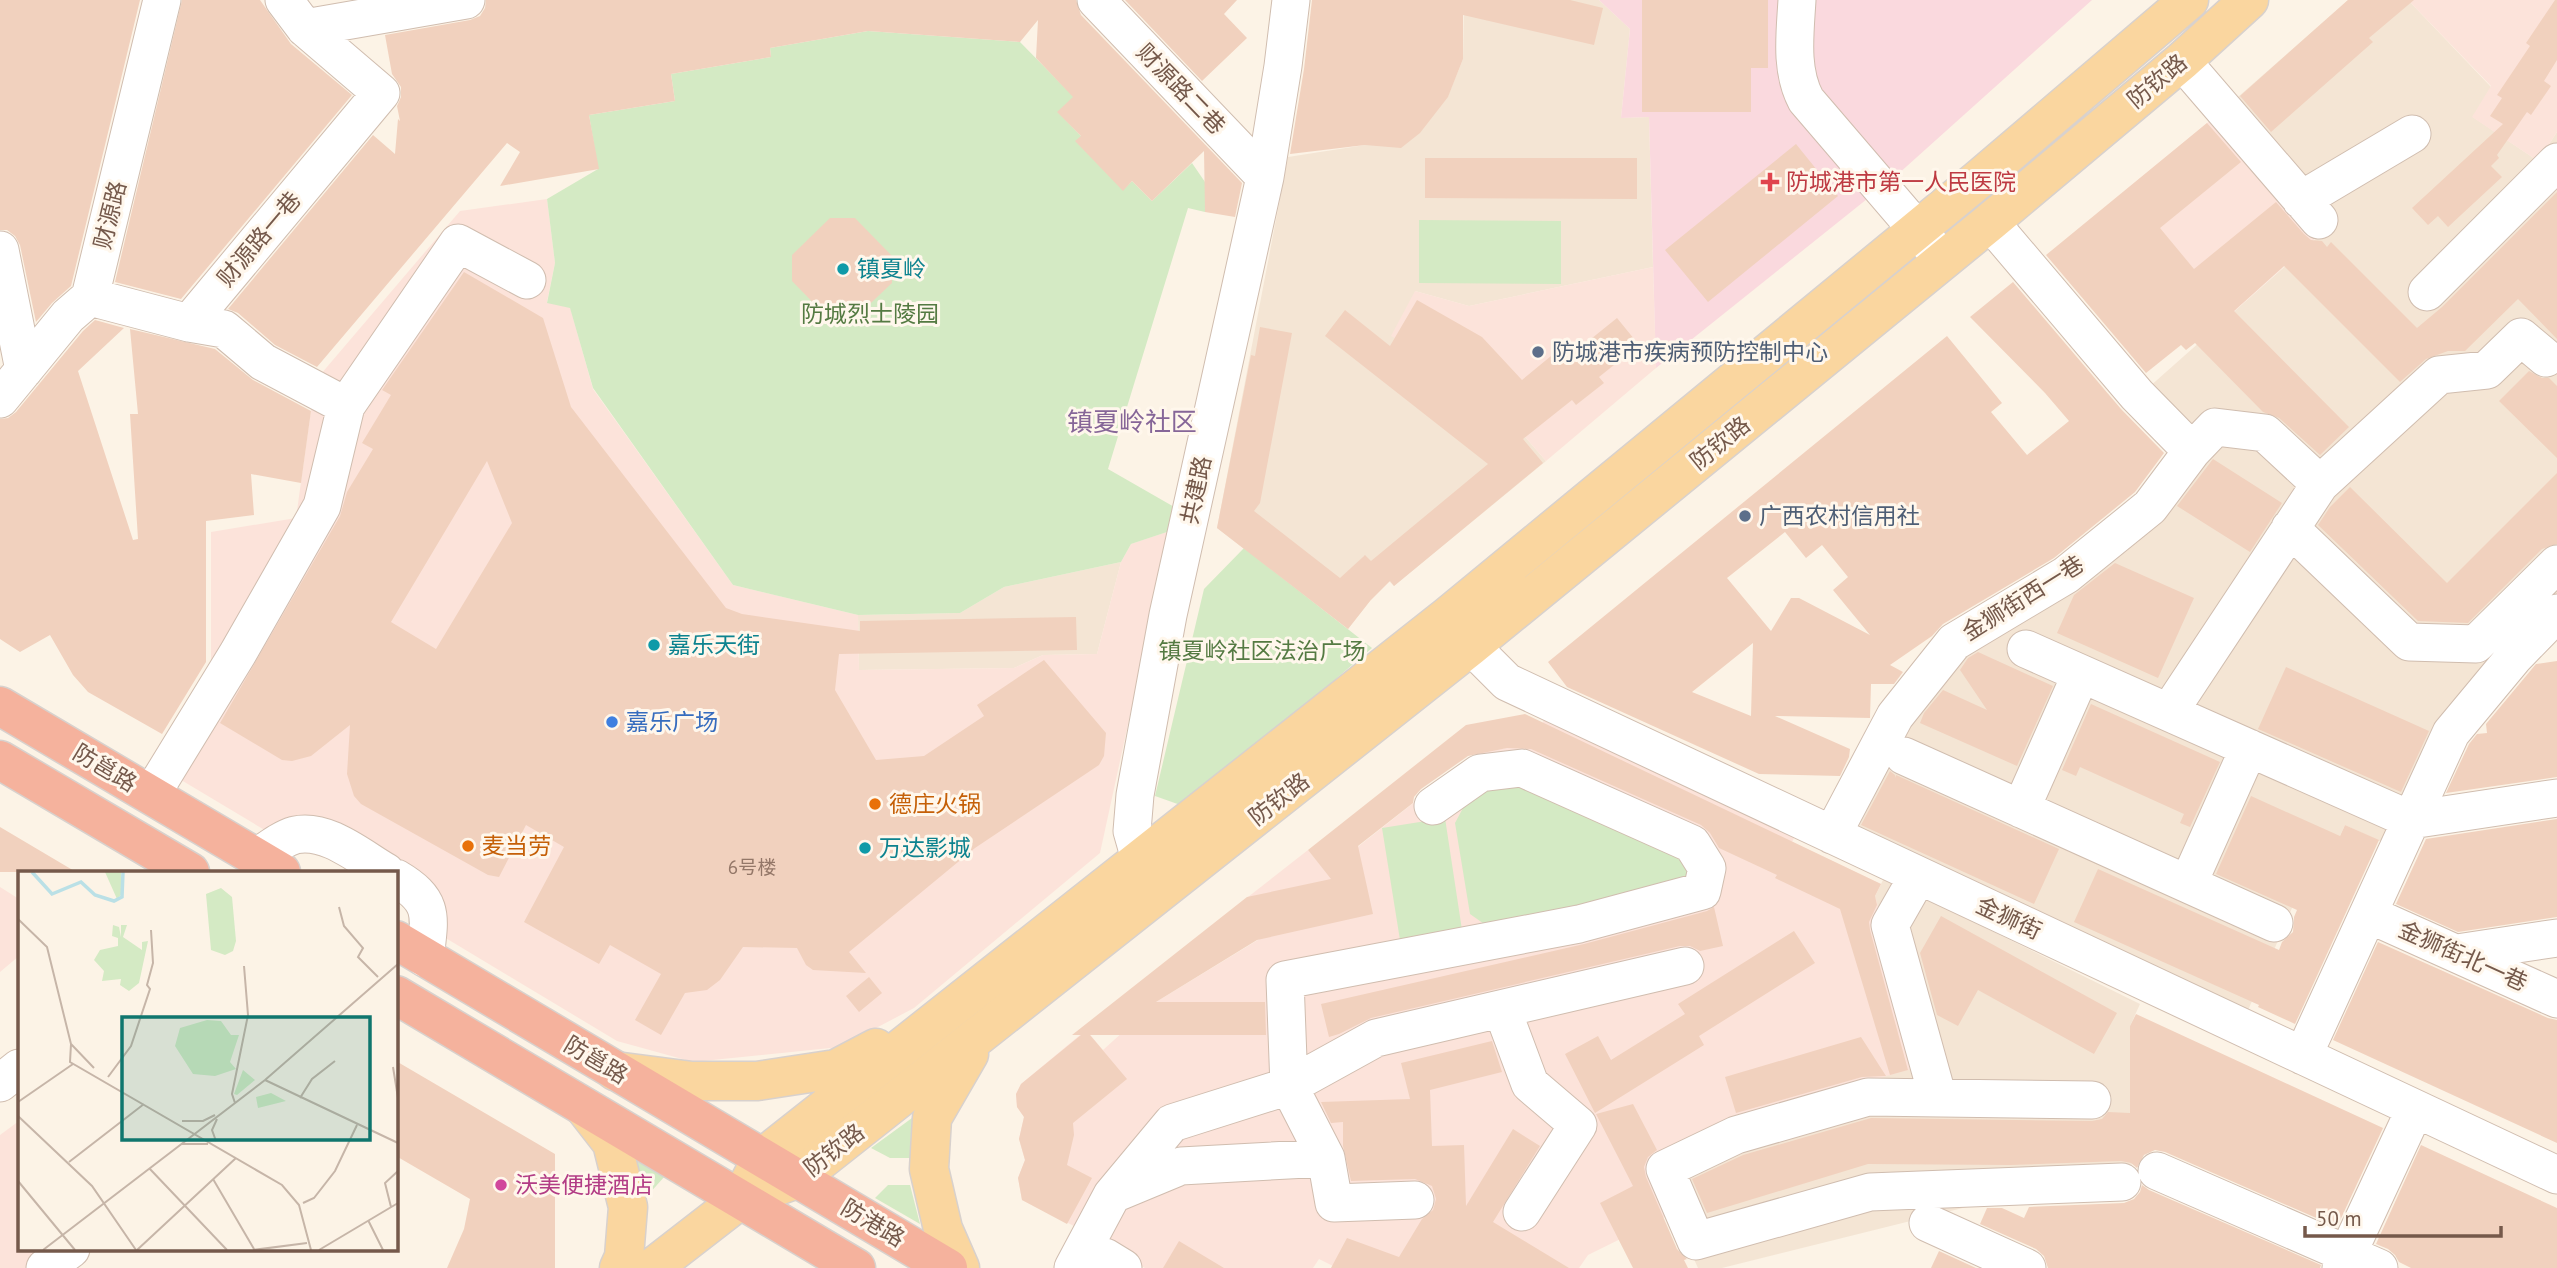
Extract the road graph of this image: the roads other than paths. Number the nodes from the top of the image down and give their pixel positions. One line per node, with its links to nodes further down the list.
1 (162, 0): 19 (street, 财源路)
2 (466, 0): 8 (street)
3 (1096, 0): 12 (street, 财源路二巷)
4 (1291, 0): 12 (street, 共建路)
5 (1797, 0): 14 (street)
6 (2189, 0): 14 (main road, 防钦路)
7 (2249, 0): 9 (main road, 防钦路)
8 (295, 14): 20 (street, 财源路一巷)
9 (2182, 61): 10 (street); 13 (main road, 防钦路)
10 (2412, 134)
11 (2557, 162): 18 (street)
12 (1265, 177): 46 (street, 共建路)
13 (1990, 222): 16 (main road, 防钦路); 25 (street)
14 (1918, 230): 16 (street); 46 (main road, 防钦路)
15 (0, 250): 22 (street)
16 (1943, 260): 30 (main road, 防钦路)
17 (527, 280): 24 (street)
18 (2427, 292)
19 (90, 296): 20 (street); 22 (street)
20 (189, 323): 24 (street)
21 (2553, 358): 26 (street)
22 (24, 370): 23 (street)
23 (0, 399)
24 (346, 406): 40 (street)
25 (2192, 451): 26 (street, 金狮街西一巷); 45 (street, 金狮街西一巷)
26 (2320, 484): 27 (street)
27 (2290, 528): 28 (street); 36 (street)
28 (2557, 564)
29 (2557, 613): 33 (street)
30 (1471, 646): 45 (street, 金狮街); 53 (main road, 防钦路)
31 (2026, 649): 34 (street)
32 (2557, 650): 33 (street)
33 (2515, 656): 44 (street)
34 (2081, 674): 36 (street); 43 (street)
35 (0, 706): 40 (highway, 防邕路)
36 (2169, 712): 37 (street)
37 (2249, 748): 44 (street); 52 (street)
38 (1905, 756): 43 (street)
39 (0, 760): 48 (highway, 防邕路)
40 (151, 795): 47 (highway, 防邕路)
41 (2557, 798): 44 (street)
42 (1433, 806): 69 (street)
43 (2021, 809): 52 (street)
44 (2411, 820): 54 (street)
45 (1832, 835): 50 (street, 金狮街)
46 (1140, 859): 53 (street, 共建路); 62 (main road, 防钦路)
47 (269, 865): 49 (street)
48 (187, 871)
49 (383, 871)
50 (1918, 876): 65 (street, 金狮街); 70 (street)
51 (397, 879): 57 (street)
52 (2188, 884): 55 (street)
53 (1164, 889): 64 (main road, 防钦路)
54 (2368, 914): 58 (street, 金狮街北一巷); 65 (street)
55 (2274, 923)
56 (2557, 938): 58 (street)
57 (410, 949): 67 (highway, 防邕路)
58 (2456, 953): 61 (street, 金狮街北一巷)
59 (1685, 967): 63 (street)
60 (397, 996): 72 (highway, 防邕路)
61 (2557, 999)
62 (952, 1008): 67 (main road); 74 (main road, 防钦路)
63 (1502, 1009): 69 (street); 83 (street)
64 (979, 1035): 78 (main road, 防钦路); 93 (main road)
65 (2303, 1056): 73 (street, 金狮街)
66 (18, 1069): 68 (street)
67 (615, 1070): 74 (highway, 防邕路)
68 (0, 1083)
69 (1289, 1086): 75 (street); 80 (street)
70 (1938, 1098): 71 (street); 79 (street)
71 (2092, 1100)
72 (584, 1107): 81 (highway, 防邕路); 89 (main road)
73 (2415, 1109): 77 (street, 金狮街); 86 (street)
74 (762, 1158): 78 (highway, 防邕路); 81 (main road, 防钦路)
75 (1326, 1158): 80 (street); 82 (street)
76 (2157, 1171): 86 (street)
77 (2557, 1175)
78 (797, 1179): 81 (main road, 防钦路); 92 (highway, 防港路)
79 (2122, 1182)
80 (1112, 1195): 87 (street)
81 (741, 1199): 90 (main road); 91 (highway, 防港路)
82 (1415, 1200)
83 (1522, 1212)
84 (1928, 1223): 94 (street)
85 (70, 1250): 88 (street)
86 (2356, 1263)
87 (1100, 1264)
88 (45, 1268)
89 (619, 1268)
90 (652, 1268)
91 (856, 1268)
92 (948, 1268)
93 (960, 1268)
94 (2027, 1268)

